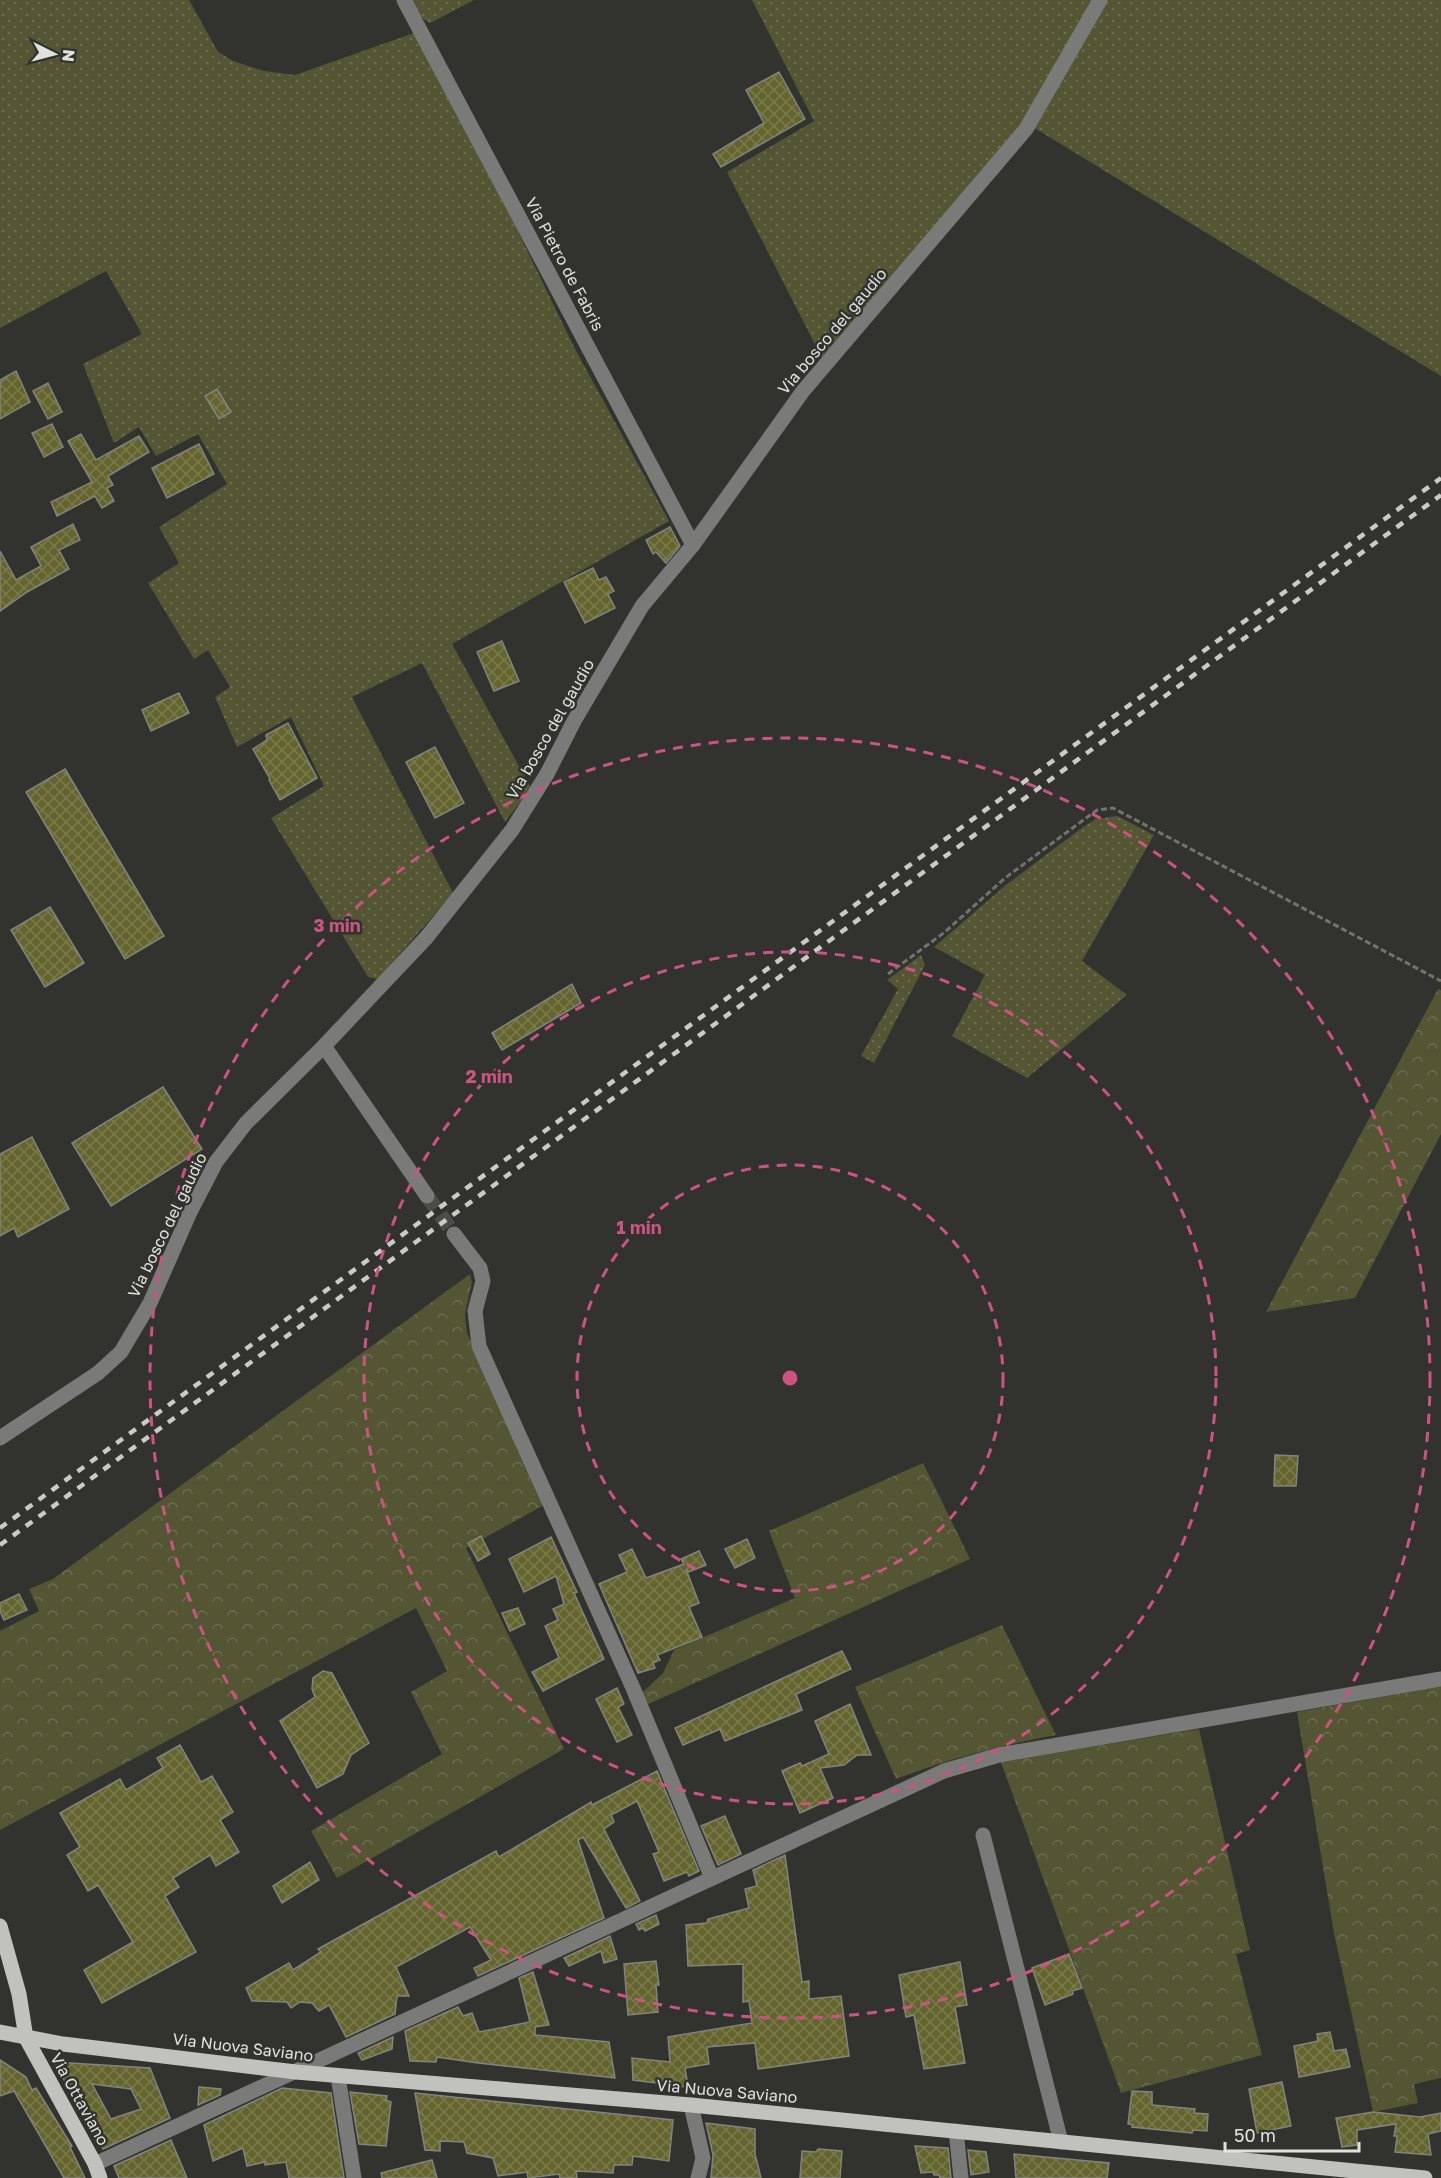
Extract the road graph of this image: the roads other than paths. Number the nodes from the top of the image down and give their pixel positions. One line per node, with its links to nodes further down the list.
1 (404, 0): 3 (street, Via Pietro de Fabris)
2 (1100, 0): 3 (street, Via bosco del gaudio)
3 (693, 545): 4 (street, Via bosco del gaudio)
4 (324, 1046): 5 (street); 7 (street, Via bosco del gaudio)
5 (427, 1196)
6 (454, 1234): 10 (street)
7 (0, 1438)
8 (1441, 1678): 10 (street)
9 (983, 1834): 19 (street)
10 (712, 1878): 15 (street)
11 (0, 1926): 12 (main road, Via Ottaviano)
12 (6, 1965): 14 (main road, Via Ottaviano)
13 (0, 2032): 14 (main road, Via Nuova Saviano)
14 (26, 2038): 15 (main road, Via Nuova Saviano); 20 (main road, Via Ottaviano)
15 (296, 2072): 16 (main road, Via Nuova Saviano); 20 (street)
16 (338, 2076): 17 (main road, Via Nuova Saviano); 21 (street)
17 (691, 2105): 18 (main road, Via Nuova Saviano); 22 (street)
18 (957, 2131): 19 (main road, Via Nuova Saviano); 23 (street)
19 (1061, 2142): 24 (main road, Via Nuova Saviano)
20 (97, 2171)
21 (354, 2178)
22 (698, 2178)
23 (961, 2178)
24 (1425, 2178)

